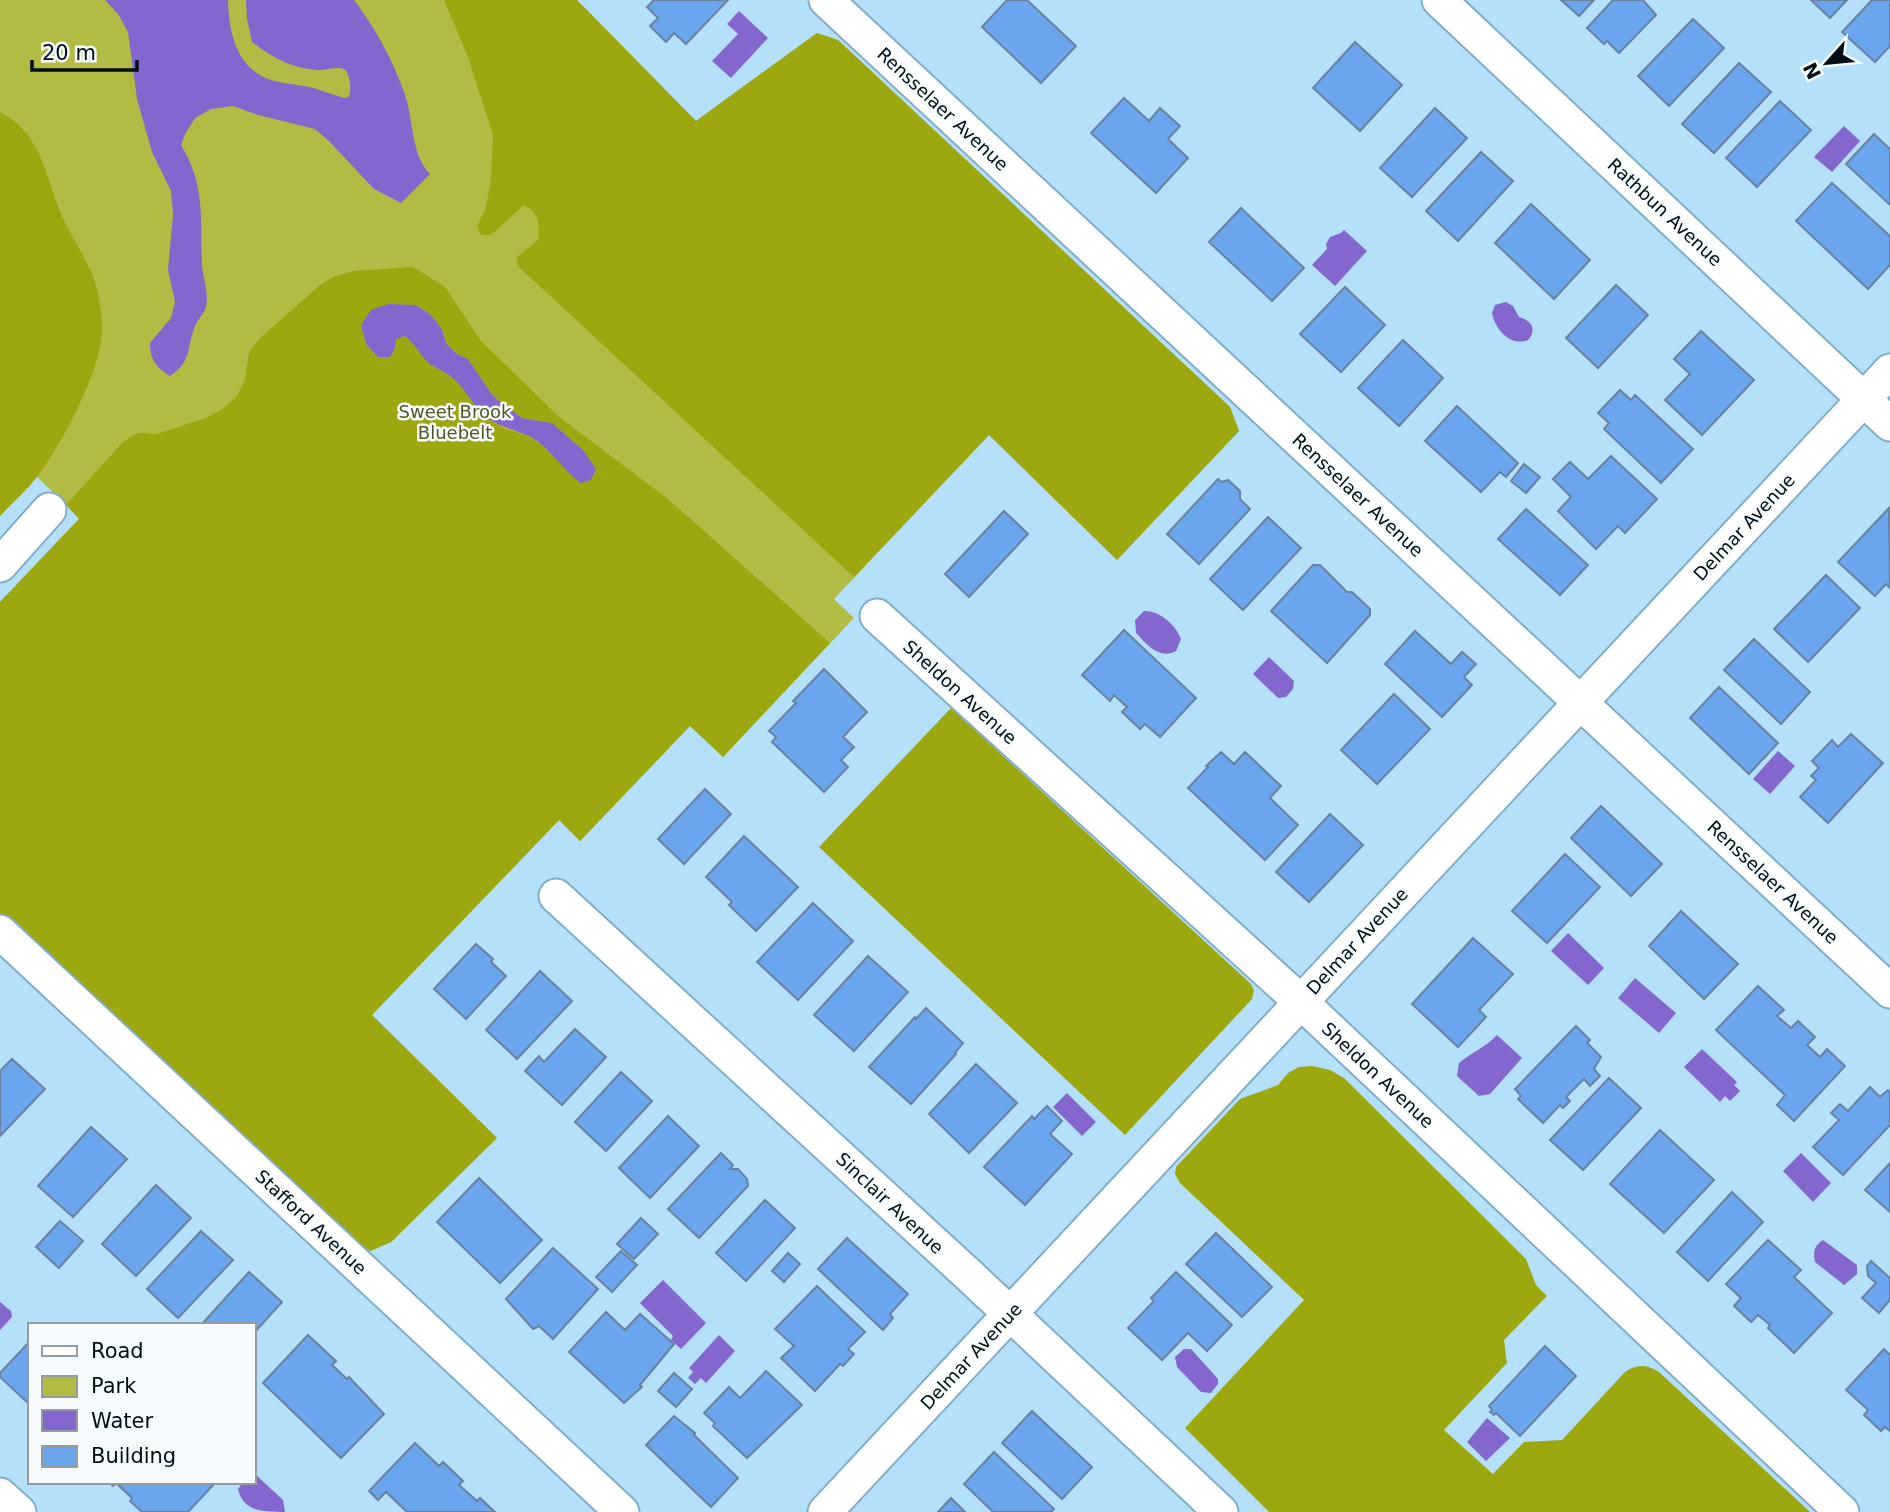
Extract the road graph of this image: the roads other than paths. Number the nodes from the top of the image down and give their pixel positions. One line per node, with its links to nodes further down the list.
1 (825, 0): 9 (street, Rensselaer Avenue)
2 (1439, 0): 4 (street, Rathbun Avenue)
3 (1890, 371): 4 (street, Delmar Avenue)
4 (1864, 399): 5 (street, Rathbun Avenue); 9 (street, Delmar Avenue)
5 (1890, 424)
6 (49, 510): 7 (street)
7 (0, 565)
8 (877, 616): 13 (street, Sheldon Avenue)
9 (1581, 702): 12 (street, Rensselaer Avenue); 13 (street, Delmar Avenue)
10 (556, 896): 14 (street, Sinclair Avenue)
11 (0, 932): 17 (street, Stafford Avenue)
12 (1890, 991)
13 (1301, 1002): 14 (street, Delmar Avenue); 20 (street, Sheldon Avenue)
14 (1010, 1314): 18 (street, Delmar Avenue); 19 (street, Sinclair Avenue)
15 (0, 1494): 16 (street)
16 (19, 1512)
17 (622, 1512)
18 (825, 1512)
19 (1222, 1512)
20 (1842, 1512)

